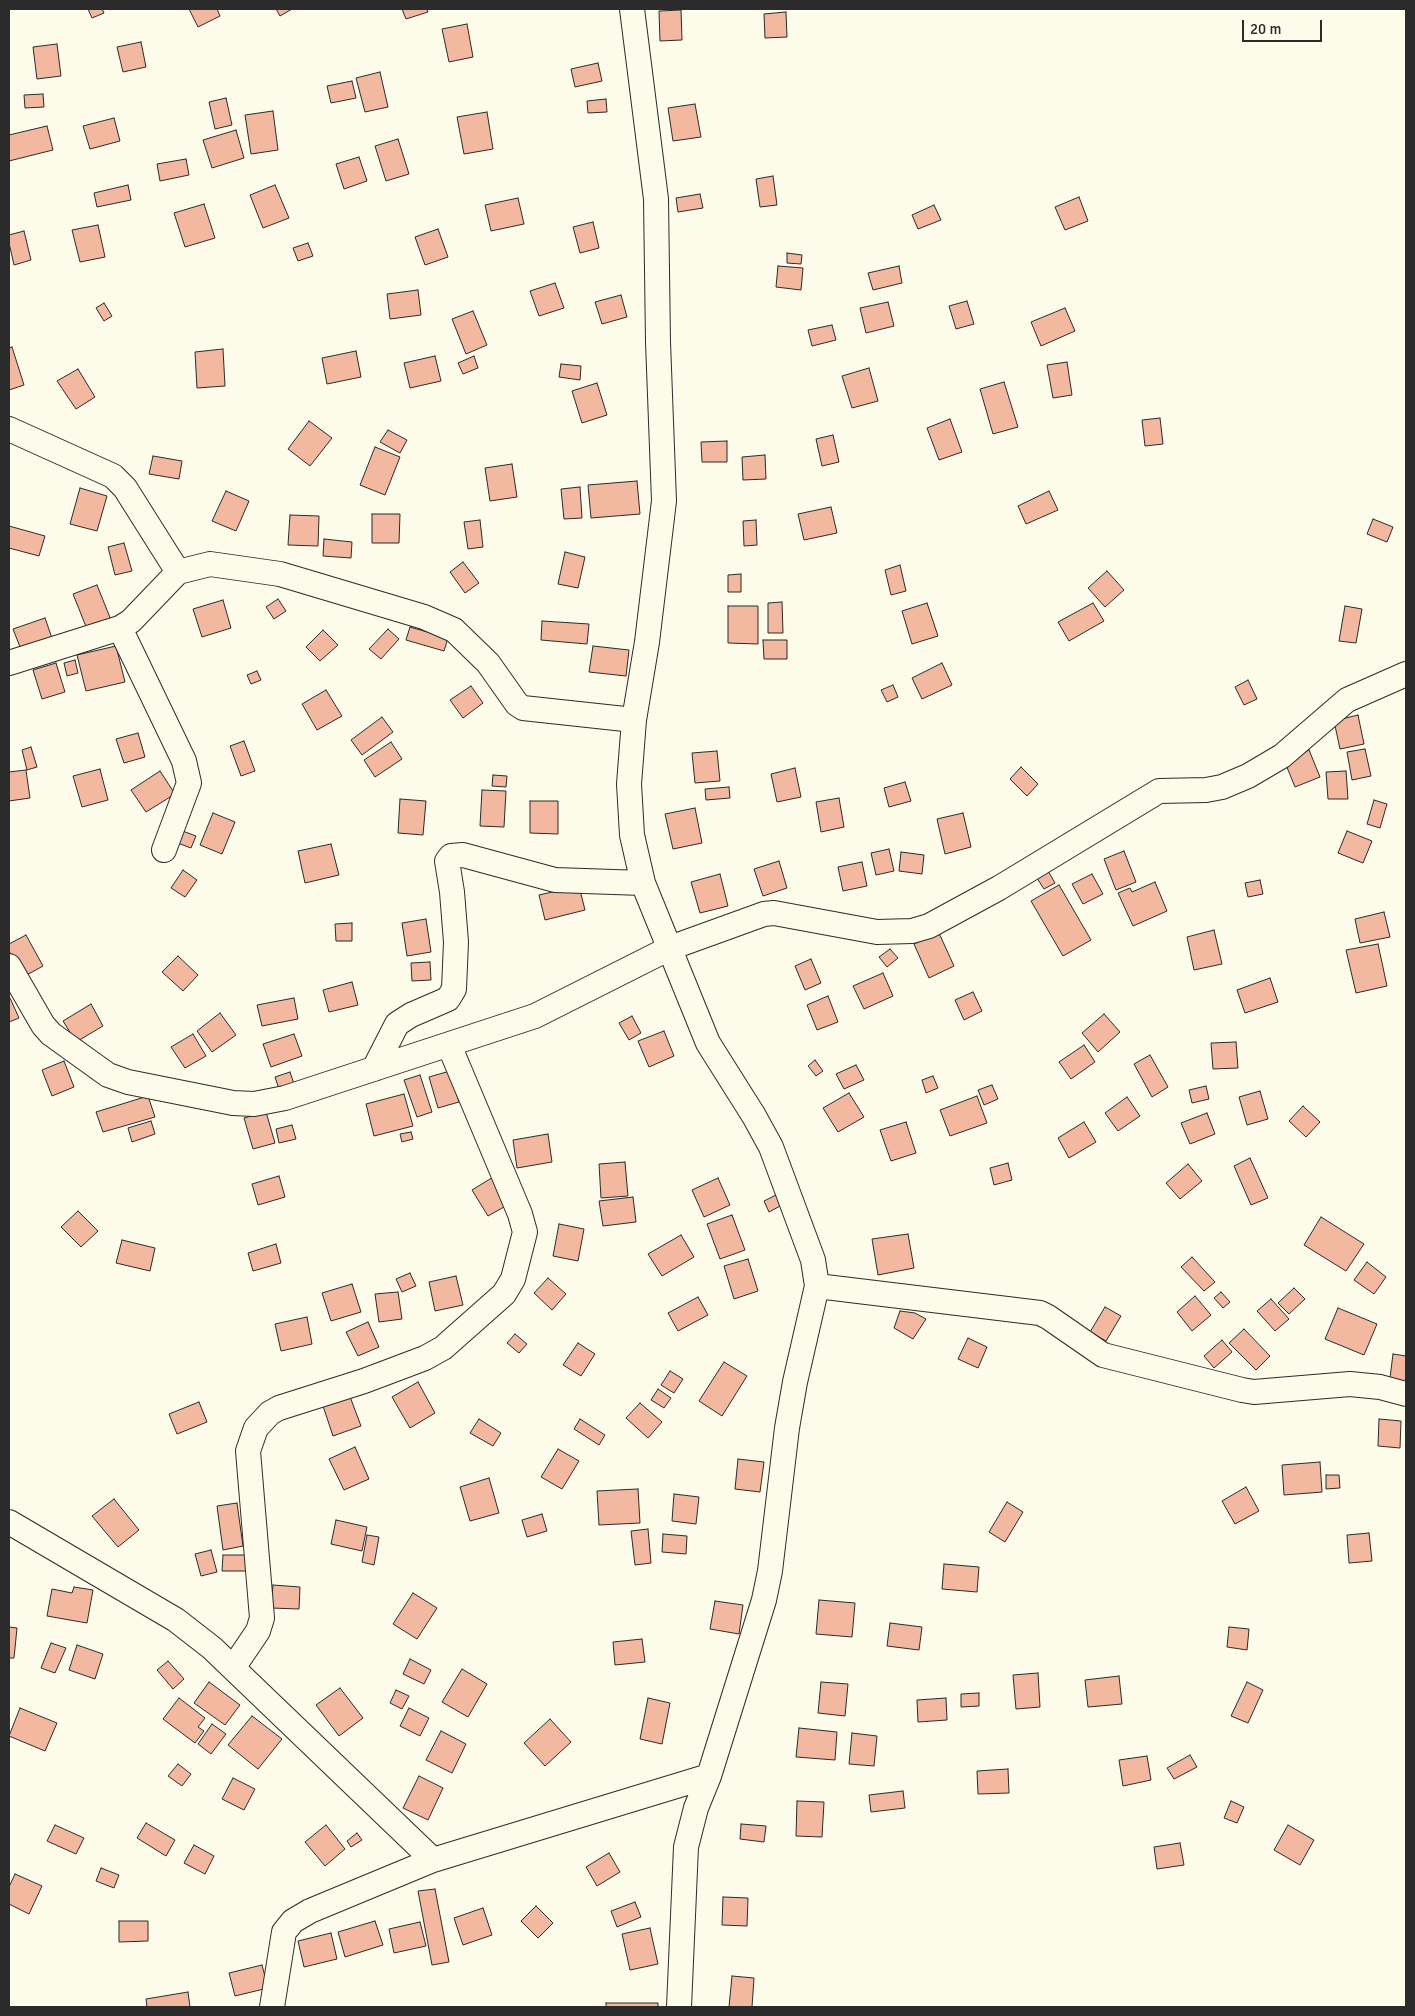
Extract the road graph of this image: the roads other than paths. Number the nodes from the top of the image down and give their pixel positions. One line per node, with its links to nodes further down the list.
1 (632, 9): 7 (street)
2 (9, 429): 3 (street)
3 (178, 572): 4 (street); 7 (street)
4 (120, 628): 5 (street); 8 (street)
5 (9, 663)
6 (1406, 674): 10 (street)
7 (634, 720): 9 (street)
8 (164, 850)
9 (643, 883): 10 (street); 13 (street)
10 (670, 948): 12 (street); 14 (street)
11 (9, 966): 13 (street)
12 (449, 1045): 13 (street); 17 (street)
13 (374, 1069)
14 (816, 1286): 15 (street); 18 (street)
15 (1406, 1394)
16 (9, 1522): 17 (street)
17 (233, 1668): 19 (street)
18 (709, 1776): 19 (street); 21 (street)
19 (433, 1860): 20 (street)
20 (272, 2007)
21 (679, 2007)

